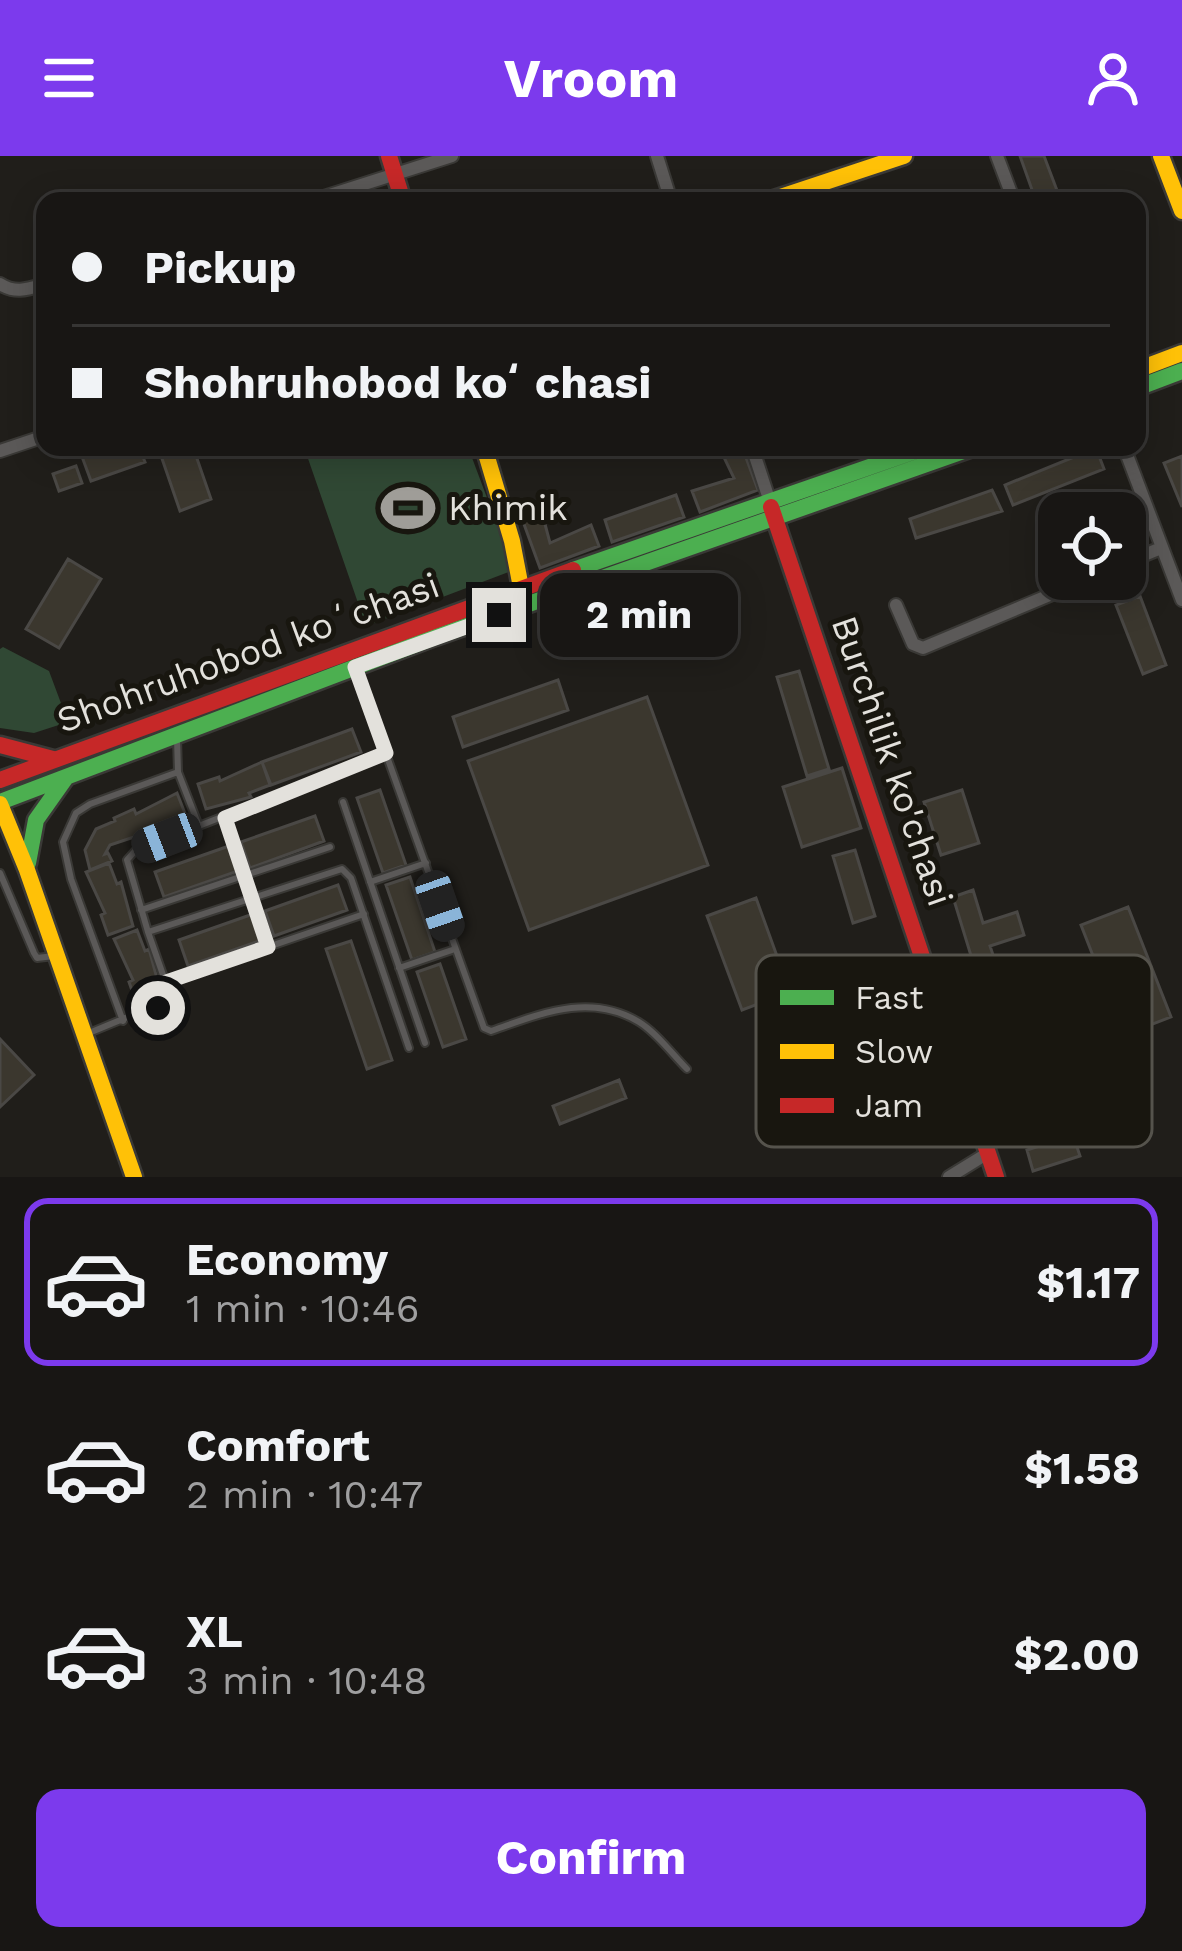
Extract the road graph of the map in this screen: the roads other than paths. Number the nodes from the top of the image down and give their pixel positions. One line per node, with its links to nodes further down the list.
1 (452, 156): 6 (street)
2 (657, 156): 8 (street)
3 (904, 156): 9 (main road)
4 (997, 156): 10 (street)
5 (1161, 156): 11 (main road)
6 (392, 165): 7 (street)
7 (330, 192)
8 (668, 192)
9 (795, 192)
10 (1011, 192)
11 (1182, 211)
12 (0, 284): 13 (street)
13 (36, 287)
14 (1182, 353): 15 (main road)
15 (1146, 367)
16 (1182, 371): 17 (main road)
17 (1146, 385)
18 (36, 439): 19 (street)
19 (0, 451)
20 (487, 456): 28 (main road)
21 (755, 456): 25 (street)
22 (905, 456): 25 (main road, Shohruhobod koʻchasi)
23 (947, 456): 25 (main road, Shohruhobod koʻchasi)
24 (1127, 456): 26 (street)
25 (773, 511): 28 (main road, Shohruhobod koʻchasi); 58 (main road, Burchilik ko'chasi)
26 (1161, 548): 27 (street); 30 (street)
27 (1146, 554)
28 (523, 597): 32 (main road, Shohruhobod koʻchasi); 36 (main road, Shohruhobod koʻchasi)
29 (1038, 600): 31 (street)
30 (1182, 600)
31 (896, 605)
32 (355, 667): 33 (main road, Shohruhobod koʻchasi); 35 (lane)
33 (177, 733): 37 (lane); 38 (main road, Shohruhobod koʻchasi)
34 (0, 745): 36 (main road)
35 (386, 753): 42 (lane); 46 (lane)
36 (54, 759): 39 (main road, Shohruhobod koʻchasi)
37 (178, 772): 43 (lane); 61 (lane)
38 (68, 775): 41 (main road, Shohruhobod koʻchasi); 47 (main road)
39 (0, 780)
40 (343, 802): 50 (lane)
41 (0, 803): 47 (main road)
42 (225, 818): 43 (lane); 49 (lane)
43 (200, 826): 52 (lane)
44 (330, 847): 49 (lane)
45 (0, 848): 47 (main road)
46 (426, 863): 50 (lane); 56 (lane)
47 (27, 870): 57 (main road)
48 (0, 873): 57 (lane)
49 (244, 875): 51 (lane); 52 (lane)
50 (370, 882): 59 (lane)
51 (252, 898): 53 (lane); 54 (lane); 55 (lane)
52 (141, 910): 54 (lane)
53 (364, 914): 55 (lane); 64 (lane)
54 (148, 932): 60 (lane)
55 (268, 947): 60 (lane)
56 (455, 949): 59 (lane); 65 (lane)
57 (57, 955): 62 (main road)
58 (922, 955)
59 (399, 968): 63 (lane)
60 (166, 982): 61 (lane)
61 (122, 1021): 62 (lane)
62 (86, 1035): 68 (main road)
63 (425, 1043)
64 (409, 1048)
65 (688, 1069)
66 (986, 1147): 67 (main road, Burchilik ko'chasi)
67 (988, 1153): 69 (street); 70 (main road, Burchilik ko'chasi)
68 (134, 1177)
69 (949, 1177)
70 (996, 1177)

